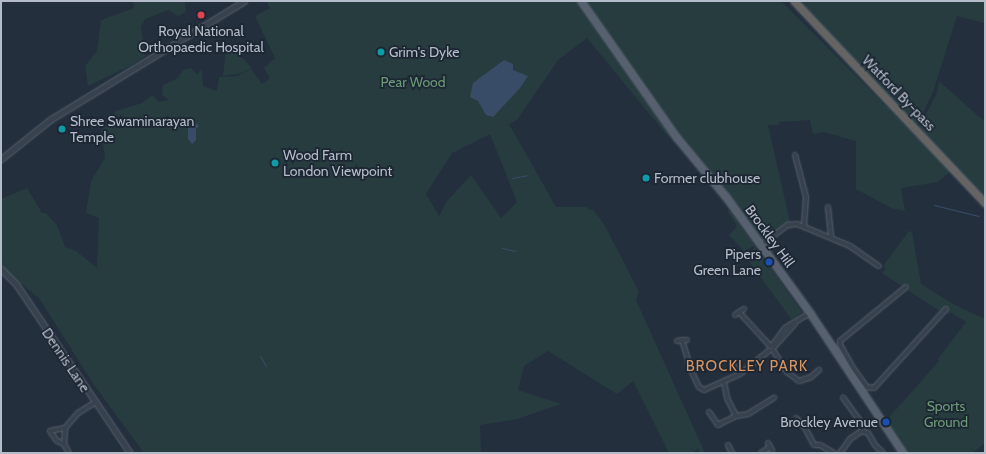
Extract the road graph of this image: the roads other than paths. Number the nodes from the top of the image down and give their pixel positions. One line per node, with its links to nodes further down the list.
1 (244, 1): 5 (street)
2 (581, 1): 10 (main road, Brockley Hill)
3 (794, 1): 6 (highway, Watford By-pass)
4 (795, 155): 8 (street)
5 (1, 159)
6 (985, 202)
7 (828, 207): 9 (street)
8 (804, 226): 9 (street); 10 (street)
9 (831, 237): 11 (street)
10 (761, 245): 17 (main road, Brockley Hill)
11 (879, 266)
12 (1, 269): 27 (street, Dennis Lane)
13 (906, 287): 23 (street)
14 (744, 309): 16 (street)
15 (946, 309): 23 (street)
16 (740, 312): 18 (street); 20 (street)
17 (810, 312): 20 (street); 23 (main road, Brockley Hill)
18 (735, 315)
19 (687, 340): 25 (street)
20 (772, 348): 22 (street); 24 (street)
21 (733, 364): 24 (street)
22 (819, 370)
23 (850, 370): 44 (main road, Brockley Hill)
24 (740, 374): 25 (street)
25 (724, 382): 30 (street)
26 (774, 398): 30 (street)
27 (94, 403): 32 (street); 38 (street, Dennis Lane)
28 (841, 405): 33 (street)
29 (709, 412): 30 (street)
30 (736, 416)
31 (796, 418): 41 (street)
32 (65, 428): 34 (street); 34 (street)
33 (862, 430): 42 (street); 43 (street)
34 (64, 444): 37 (street)
35 (728, 445): 39 (street)
36 (770, 447): 40 (street)
37 (69, 453)
38 (130, 453)
39 (732, 453)
40 (761, 453)
41 (834, 453)
42 (840, 453)
43 (883, 453)
44 (903, 453)

